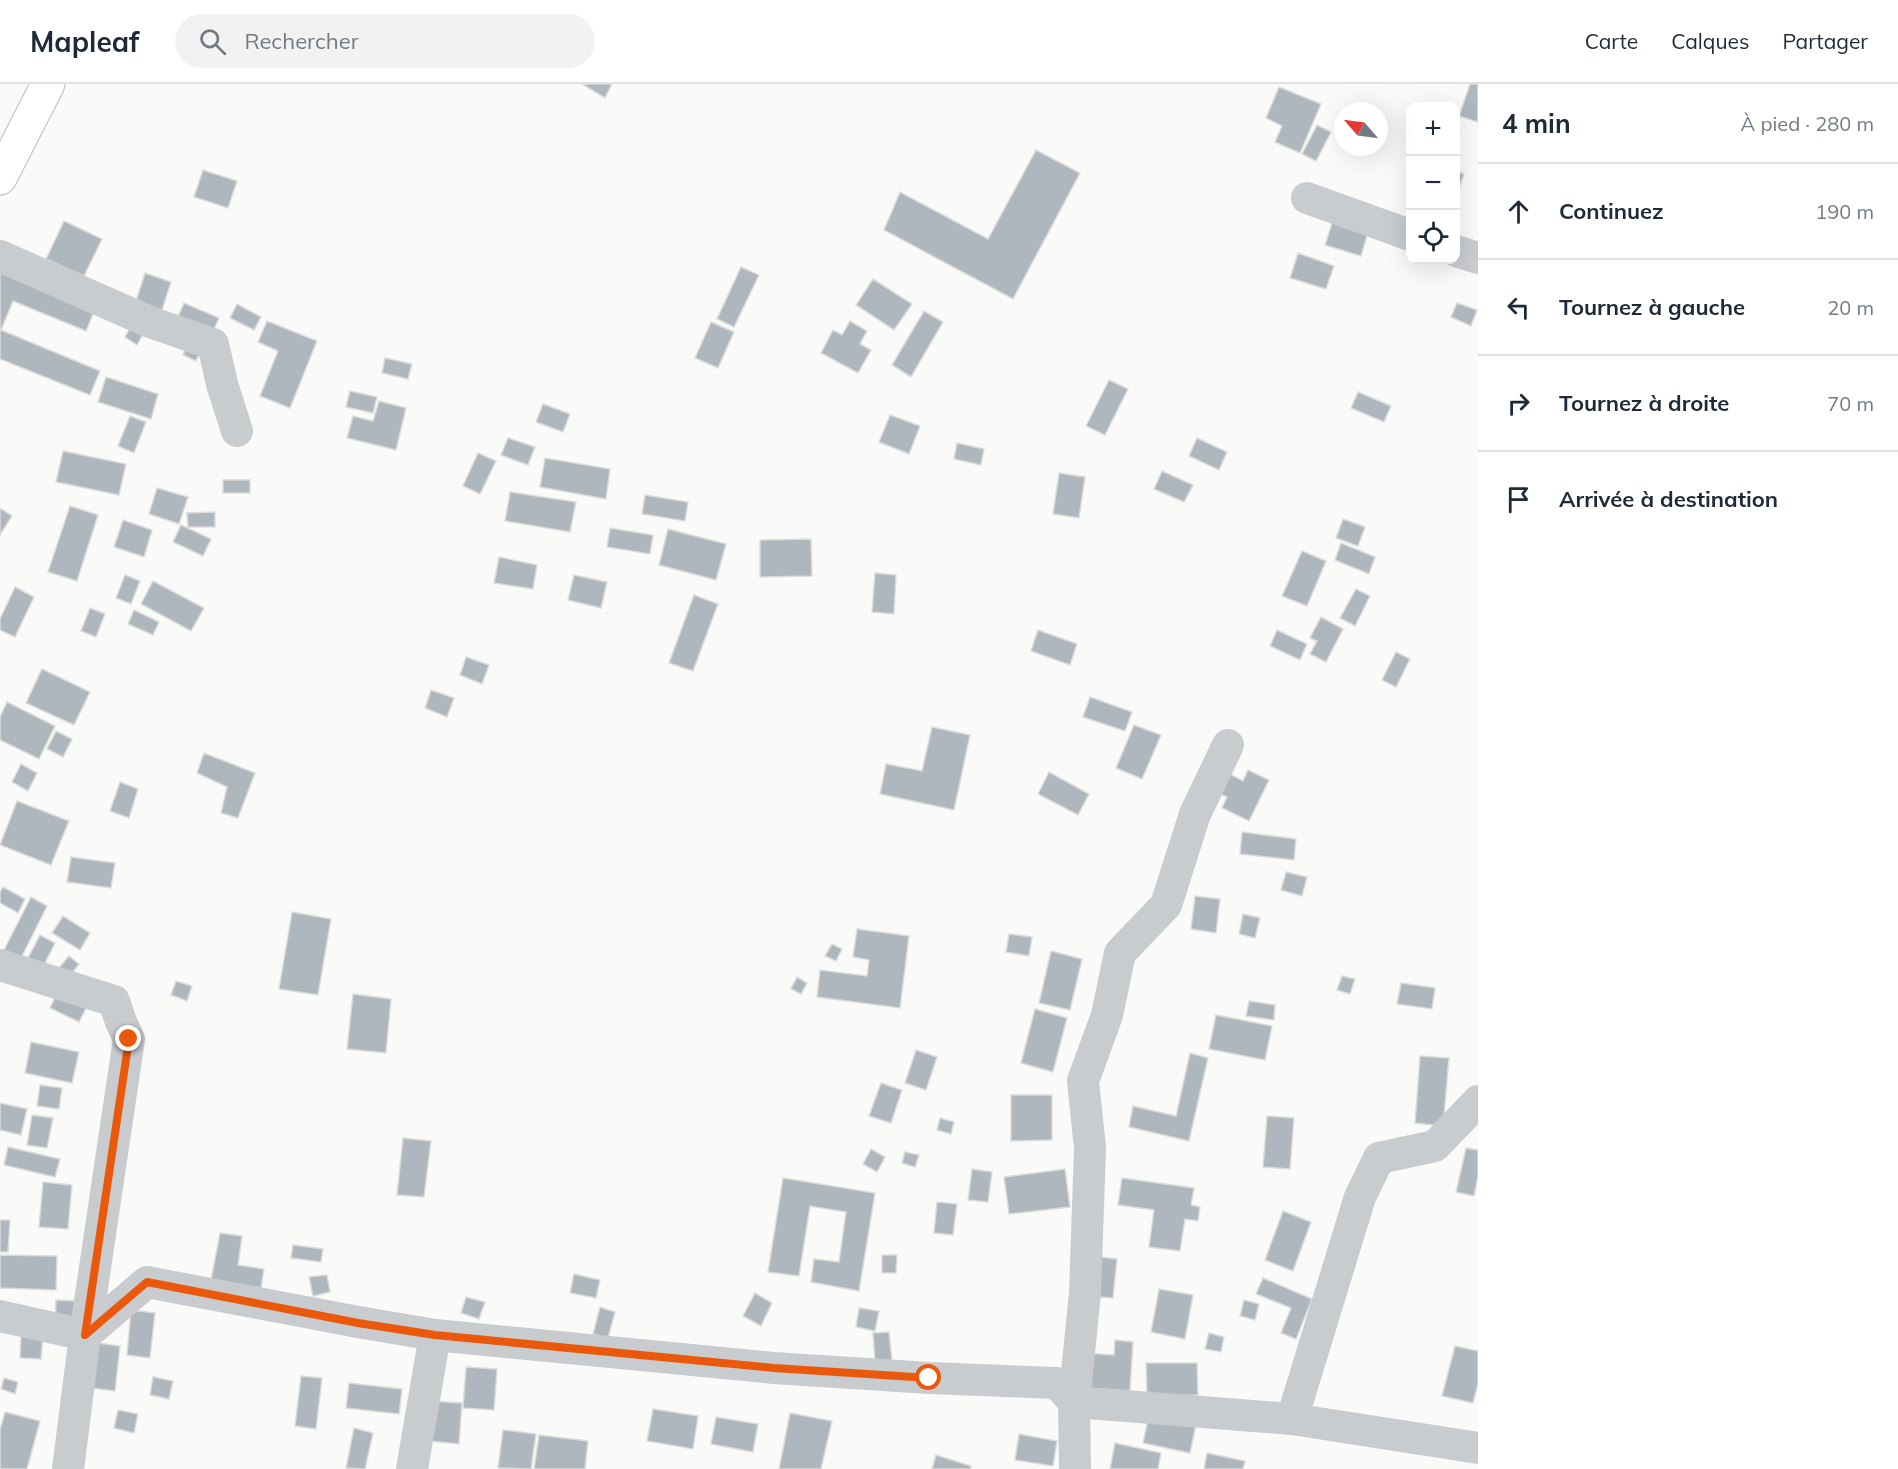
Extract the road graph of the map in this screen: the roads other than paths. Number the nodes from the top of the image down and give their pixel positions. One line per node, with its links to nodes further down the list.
1 (48, 84): 2 (highway)
2 (0, 178)
3 (1307, 198): 4 (street)
4 (1406, 234)
5 (1460, 252): 7 (street)
6 (0, 256): 8 (street)
7 (1478, 258)
8 (237, 431)
9 (1228, 745): 15 (street)
10 (0, 965): 13 (street)
11 (1478, 1101): 16 (street)
12 (0, 1316): 13 (street)
13 (85, 1335): 14 (street); 18 (street)
14 (435, 1335): 15 (street); 19 (street)
15 (1074, 1402): 16 (street); 20 (street)
16 (1292, 1419): 17 (street)
17 (1478, 1448)
18 (68, 1469)
19 (412, 1469)
20 (1075, 1469)

